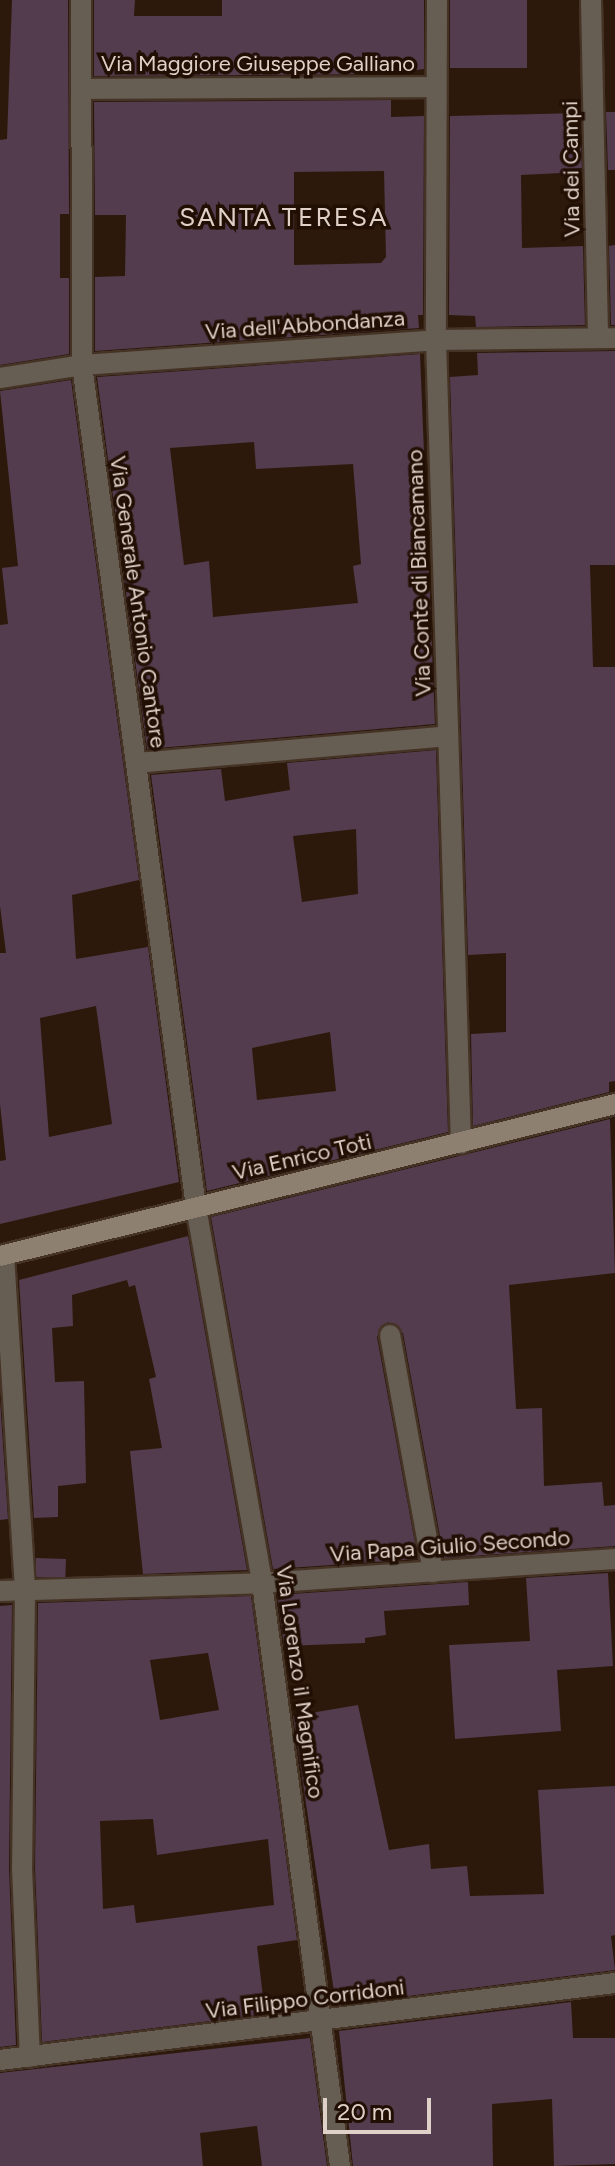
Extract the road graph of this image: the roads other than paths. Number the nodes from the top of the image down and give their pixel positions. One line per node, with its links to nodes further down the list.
1 (81, 0): 5 (street, Via Generale Antonio Cantore)
2 (437, 0): 4 (street, Via Conte di Biancamano)
3 (591, 0): 6 (street, Via dei Campi)
4 (436, 87): 5 (street, Via Maggiore Giuseppe Galliano); 7 (street, Via Conte di Biancamano)
5 (81, 89): 8 (street, Via Generale Antonio Cantore)
6 (607, 338): 7 (street, Via dell'Abbondanza)
7 (436, 340): 8 (street, Via dell'Abbondanza); 10 (street, Via Conte di Biancamano)
8 (82, 365): 9 (street, Via dell'Abbondanza); 11 (street, Via Generale Antonio Cantore)
9 (0, 378)
10 (448, 736): 11 (street); 13 (street, Via Conte di Biancamano)
11 (136, 763): 14 (street, Via Generale Antonio Cantore)
12 (615, 1104): 13 (street, Via Enrico Toti)
13 (461, 1144): 14 (street, Via Enrico Toti)
14 (196, 1207): 15 (street, Via Enrico Toti); 19 (street, Via Lorenzo il Magnifico)
15 (2, 1256): 20 (street)
16 (390, 1335): 18 (street)
17 (615, 1559): 18 (street, Via Papa Giulio Secondo)
18 (433, 1572): 19 (street, Via Papa Giulio Secondo)
19 (262, 1583): 20 (street, Via Papa Giulio Secondo); 25 (street, Via Lorenzo il Magnifico)
20 (25, 1590): 21 (street, Via Papa Giulio Secondo); 22 (street)
21 (0, 1591)
22 (22, 1868): 23 (street); 26 (street)
23 (0, 1869)
24 (615, 1983): 25 (street, Via Filippo Corridoni)
25 (325, 2022): 26 (street, Via Filippo Corridoni); 28 (street, Via Lorenzo il Magnifico)
26 (30, 2057): 27 (street, Via Filippo Corridoni)
27 (0, 2060)
28 (340, 2166)

